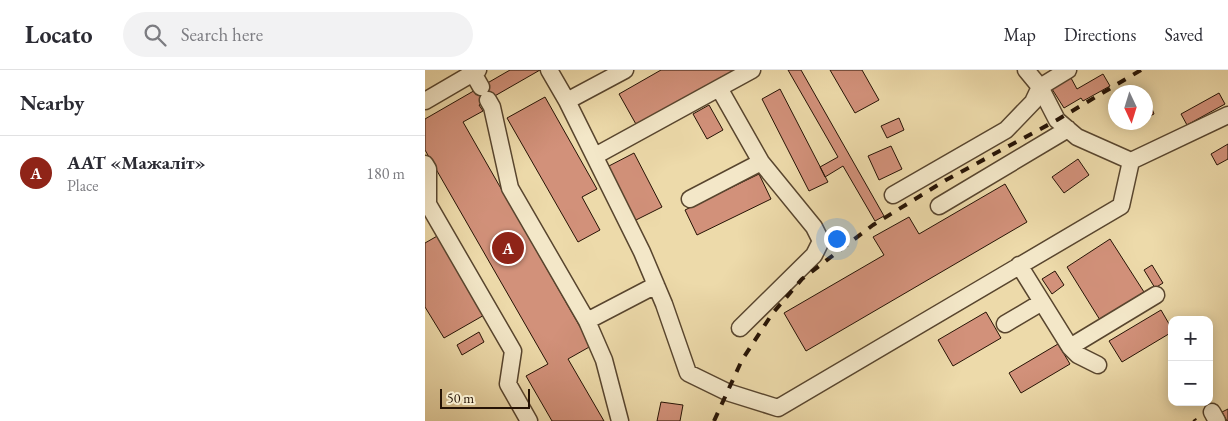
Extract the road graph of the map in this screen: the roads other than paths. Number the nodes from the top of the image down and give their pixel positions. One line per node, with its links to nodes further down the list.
1 (549, 70): 10 (lane)
2 (625, 70): 10 (lane)
3 (753, 70): 8 (lane)
4 (1026, 70): 7 (lane)
5 (1069, 70): 7 (lane)
6 (480, 82): 9 (lane); 24 (lane)
7 (1040, 87): 12 (lane); 17 (lane)
8 (719, 88): 13 (lane); 14 (lane)
9 (425, 101)
10 (567, 101): 13 (lane)
11 (1228, 115): 15 (lane)
12 (1068, 129): 15 (lane); 19 (lane)
13 (595, 156): 21 (lane)
14 (761, 162): 18 (lane); 26 (lane)
15 (1131, 162): 20 (lane)
16 (425, 164): 29 (lane)
17 (893, 194)
18 (690, 199)
19 (939, 206)
20 (1019, 266): 21 (lane); 23 (lane)
21 (656, 285): 24 (lane)
22 (1156, 296): 27 (lane)
23 (1042, 302): 25 (lane); 27 (lane)
24 (587, 321): 30 (lane)
25 (1005, 324)
26 (740, 328)
27 (1070, 346): 28 (lane)
28 (1098, 365)
29 (529, 421)
30 (620, 421)

